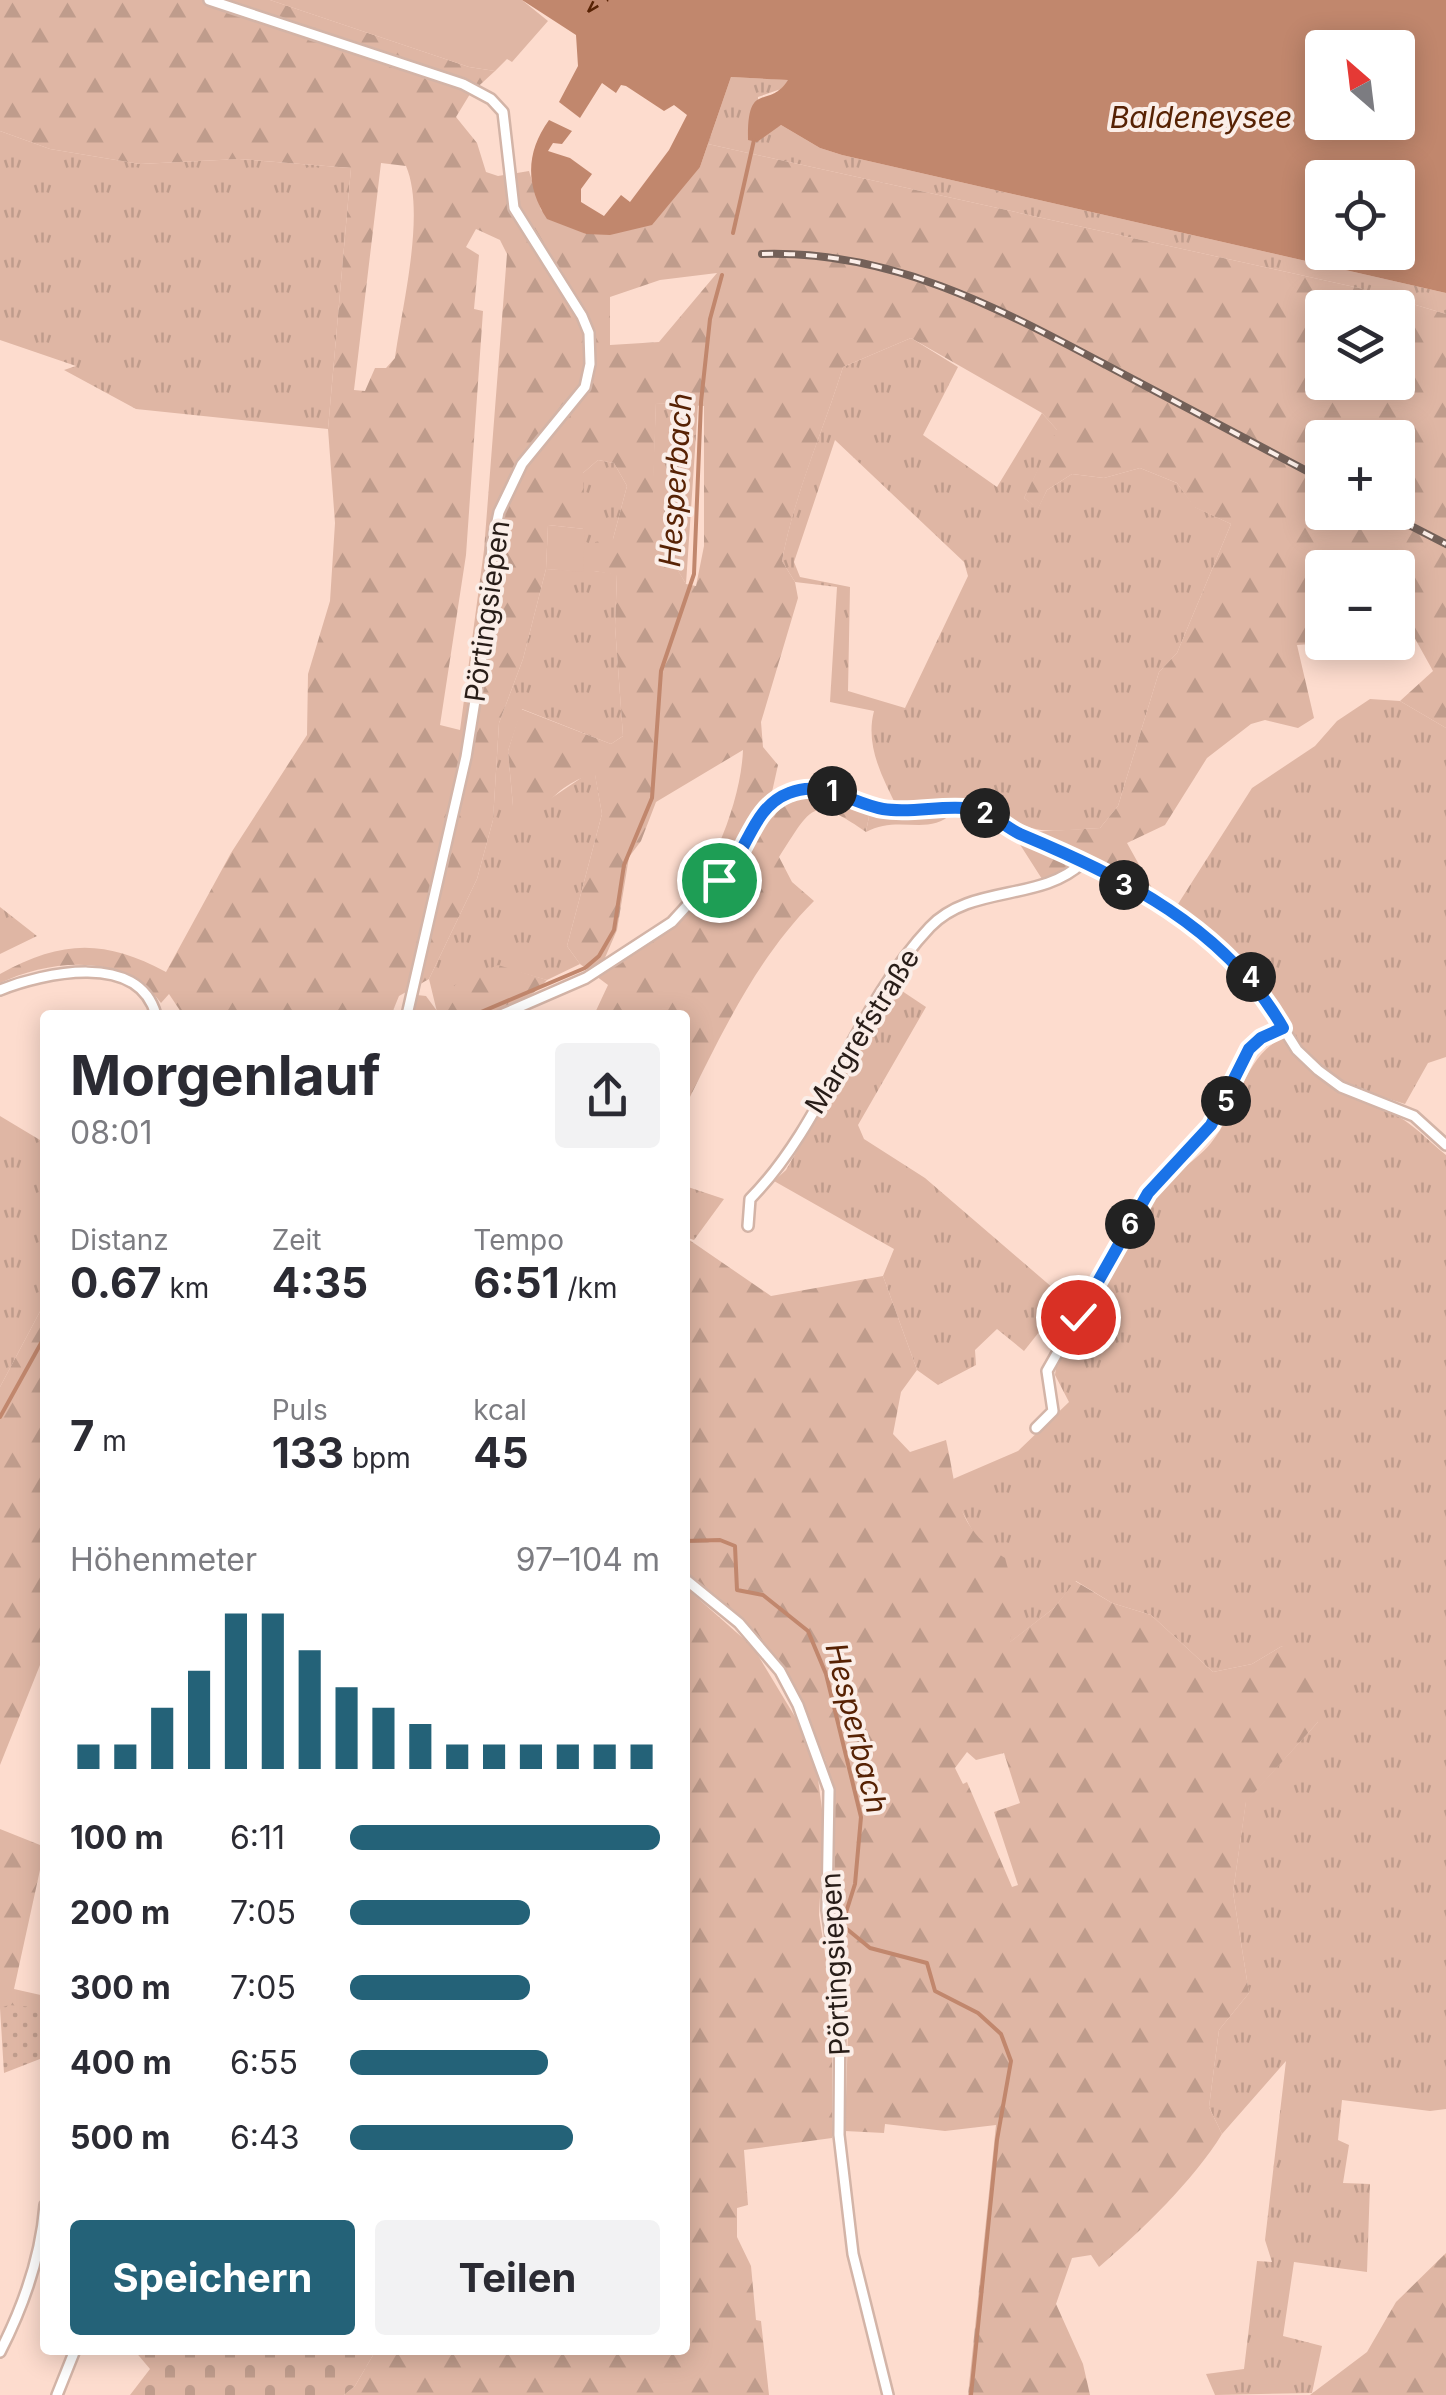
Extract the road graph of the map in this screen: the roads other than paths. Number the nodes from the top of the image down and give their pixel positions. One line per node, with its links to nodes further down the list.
1 (209, 0): 5 (street, Pörtingsiepen)
2 (1082, 863): 6 (street); 7 (street); 9 (street, Margrefstraße)
3 (0, 990): 4 (street)
4 (153, 1010)
5 (408, 1010)
6 (512, 1010)
7 (1283, 1028): 8 (street); 10 (street)
8 (1446, 1145)
9 (748, 1226)
10 (1036, 1428)
11 (690, 1583): 16 (street, Pörtingsiepen)
12 (40, 2247): 13 (street)
13 (0, 2352)
14 (73, 2355): 15 (street)
15 (56, 2395)
16 (888, 2395)

